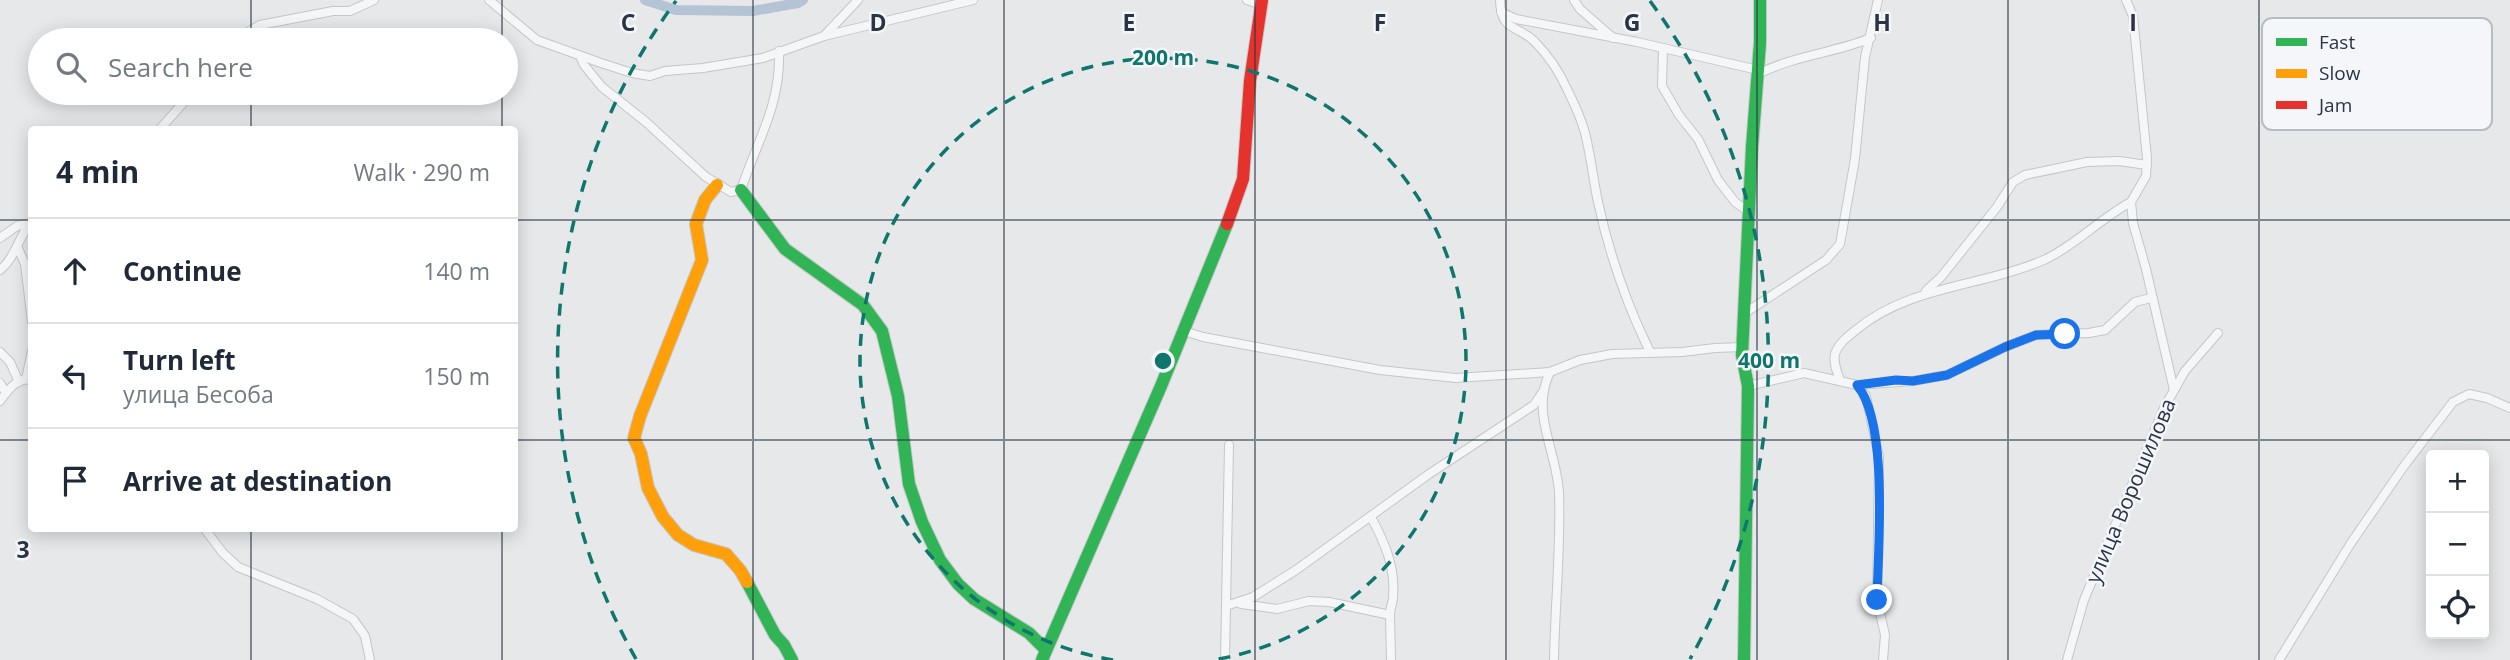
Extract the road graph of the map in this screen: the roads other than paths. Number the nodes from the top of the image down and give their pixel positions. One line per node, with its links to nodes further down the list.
1 (374, 0): 13 (street)
2 (489, 0): 19 (street)
3 (858, 0): 14 (street)
4 (973, 0): 14 (street)
5 (1247, 0): 11 (street)
6 (1500, 0): 12 (street)
7 (1574, 0): 15 (street)
8 (1760, 0): 20 (street)
9 (1878, 0): 16 (street)
10 (2126, 0): 23 (street)
11 (1262, 3): 37 (street)
12 (1501, 12): 15 (street); 41 (street)
13 (255, 28)
14 (824, 36): 18 (street)
15 (1613, 38): 17 (street)
16 (1871, 38): 20 (street); 36 (street)
17 (1663, 48): 20 (street); 27 (street)
18 (779, 51): 19 (street); 25 (street)
19 (580, 56): 24 (street)
20 (1758, 72): 27 (street)
21 (181, 105): 22 (street)
22 (163, 126)
23 (2147, 165): 26 (street); 34 (street)
24 (717, 185): 25 (street); 61 (street)
25 (741, 190): 59 (street)
26 (2131, 202): 34 (street); 35 (street)
27 (1750, 213): 36 (street)
28 (28, 223): 30 (street)
29 (28, 228): 31 (street)
30 (0, 238)
31 (18, 248): 32 (street); 33 (street)
32 (0, 270)
33 (28, 293)
34 (1924, 293): 44 (street)
35 (2151, 298): 46 (street); 49 (street)
36 (1745, 313): 39 (street)
37 (1184, 331): 42 (street); 59 (street)
38 (2218, 333): 49 (street, улица Ворошилова)
39 (1742, 347): 41 (street); 47 (street)
40 (0, 352): 43 (street)
41 (1650, 352): 42 (street)
42 (1550, 372): 48 (street)
43 (26, 380): 50 (street)
44 (1840, 380): 46 (street); 47 (street)
45 (0, 383): 50 (street)
46 (1857, 385): 66 (street)
47 (1748, 386): 65 (street)
48 (1544, 390): 54 (street); 64 (street)
49 (2175, 390): 67 (street, улица Ворошилова)
50 (6, 393): 51 (street)
51 (0, 401)
52 (2510, 408): 68 (street)
53 (1229, 445): 57 (street)
54 (1371, 517): 56 (street); 58 (street)
55 (207, 532): 60 (street)
56 (1239, 603): 57 (street); 58 (street)
57 (1226, 606): 62 (street)
58 (1391, 619): 63 (street)
59 (1044, 655)
60 (370, 660)
61 (792, 660)
62 (1225, 660)
63 (1391, 660)
64 (1553, 660)
65 (1744, 660)
66 (1883, 660)
67 (2067, 660)
68 (2279, 660)

